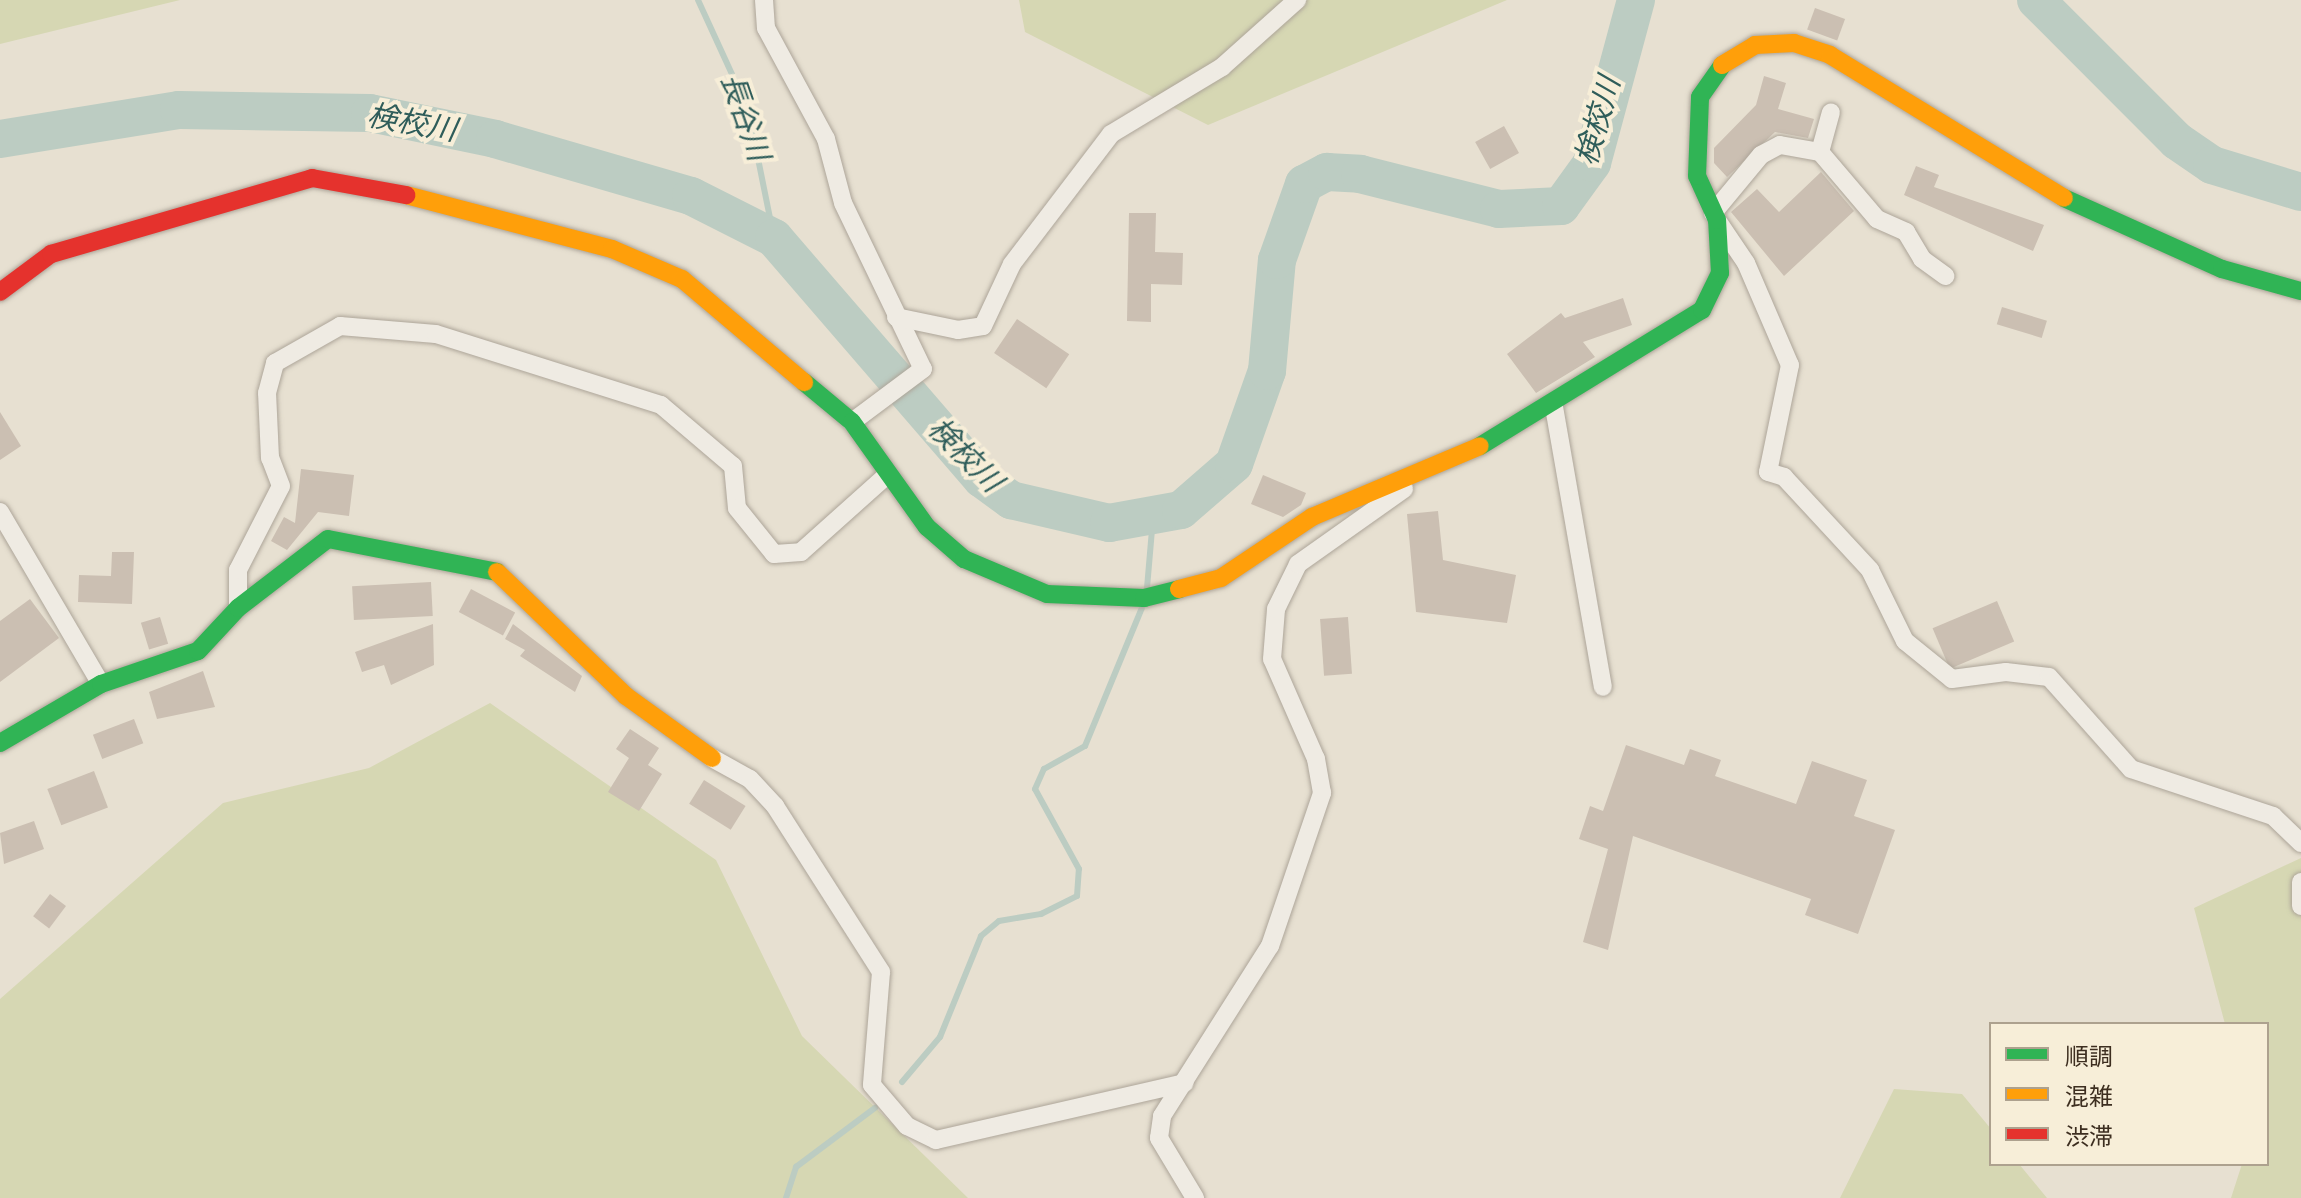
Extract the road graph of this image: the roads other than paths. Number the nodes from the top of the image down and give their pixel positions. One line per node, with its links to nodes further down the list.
1 (764, 0): 9 (street)
2 (1297, 0): 9 (street)
3 (1831, 112): 4 (street)
4 (1820, 152): 5 (street); 6 (street)
5 (1715, 217): 7 (street); 10 (street); 19 (street)
6 (1945, 276)
7 (2301, 291)
8 (0, 292): 11 (street)
9 (896, 317): 11 (street)
10 (1554, 407): 13 (street); 17 (street)
11 (852, 422): 12 (street)
12 (886, 476): 13 (street); 15 (street)
13 (1416, 480): 22 (street)
14 (0, 512): 16 (street)
15 (238, 608): 16 (street); 22 (street)
16 (101, 684): 18 (street)
17 (1603, 687)
18 (0, 743)
19 (2301, 843)
20 (2301, 882): 21 (street)
21 (2301, 906)
22 (1185, 1083): 23 (street)
23 (1195, 1198)

